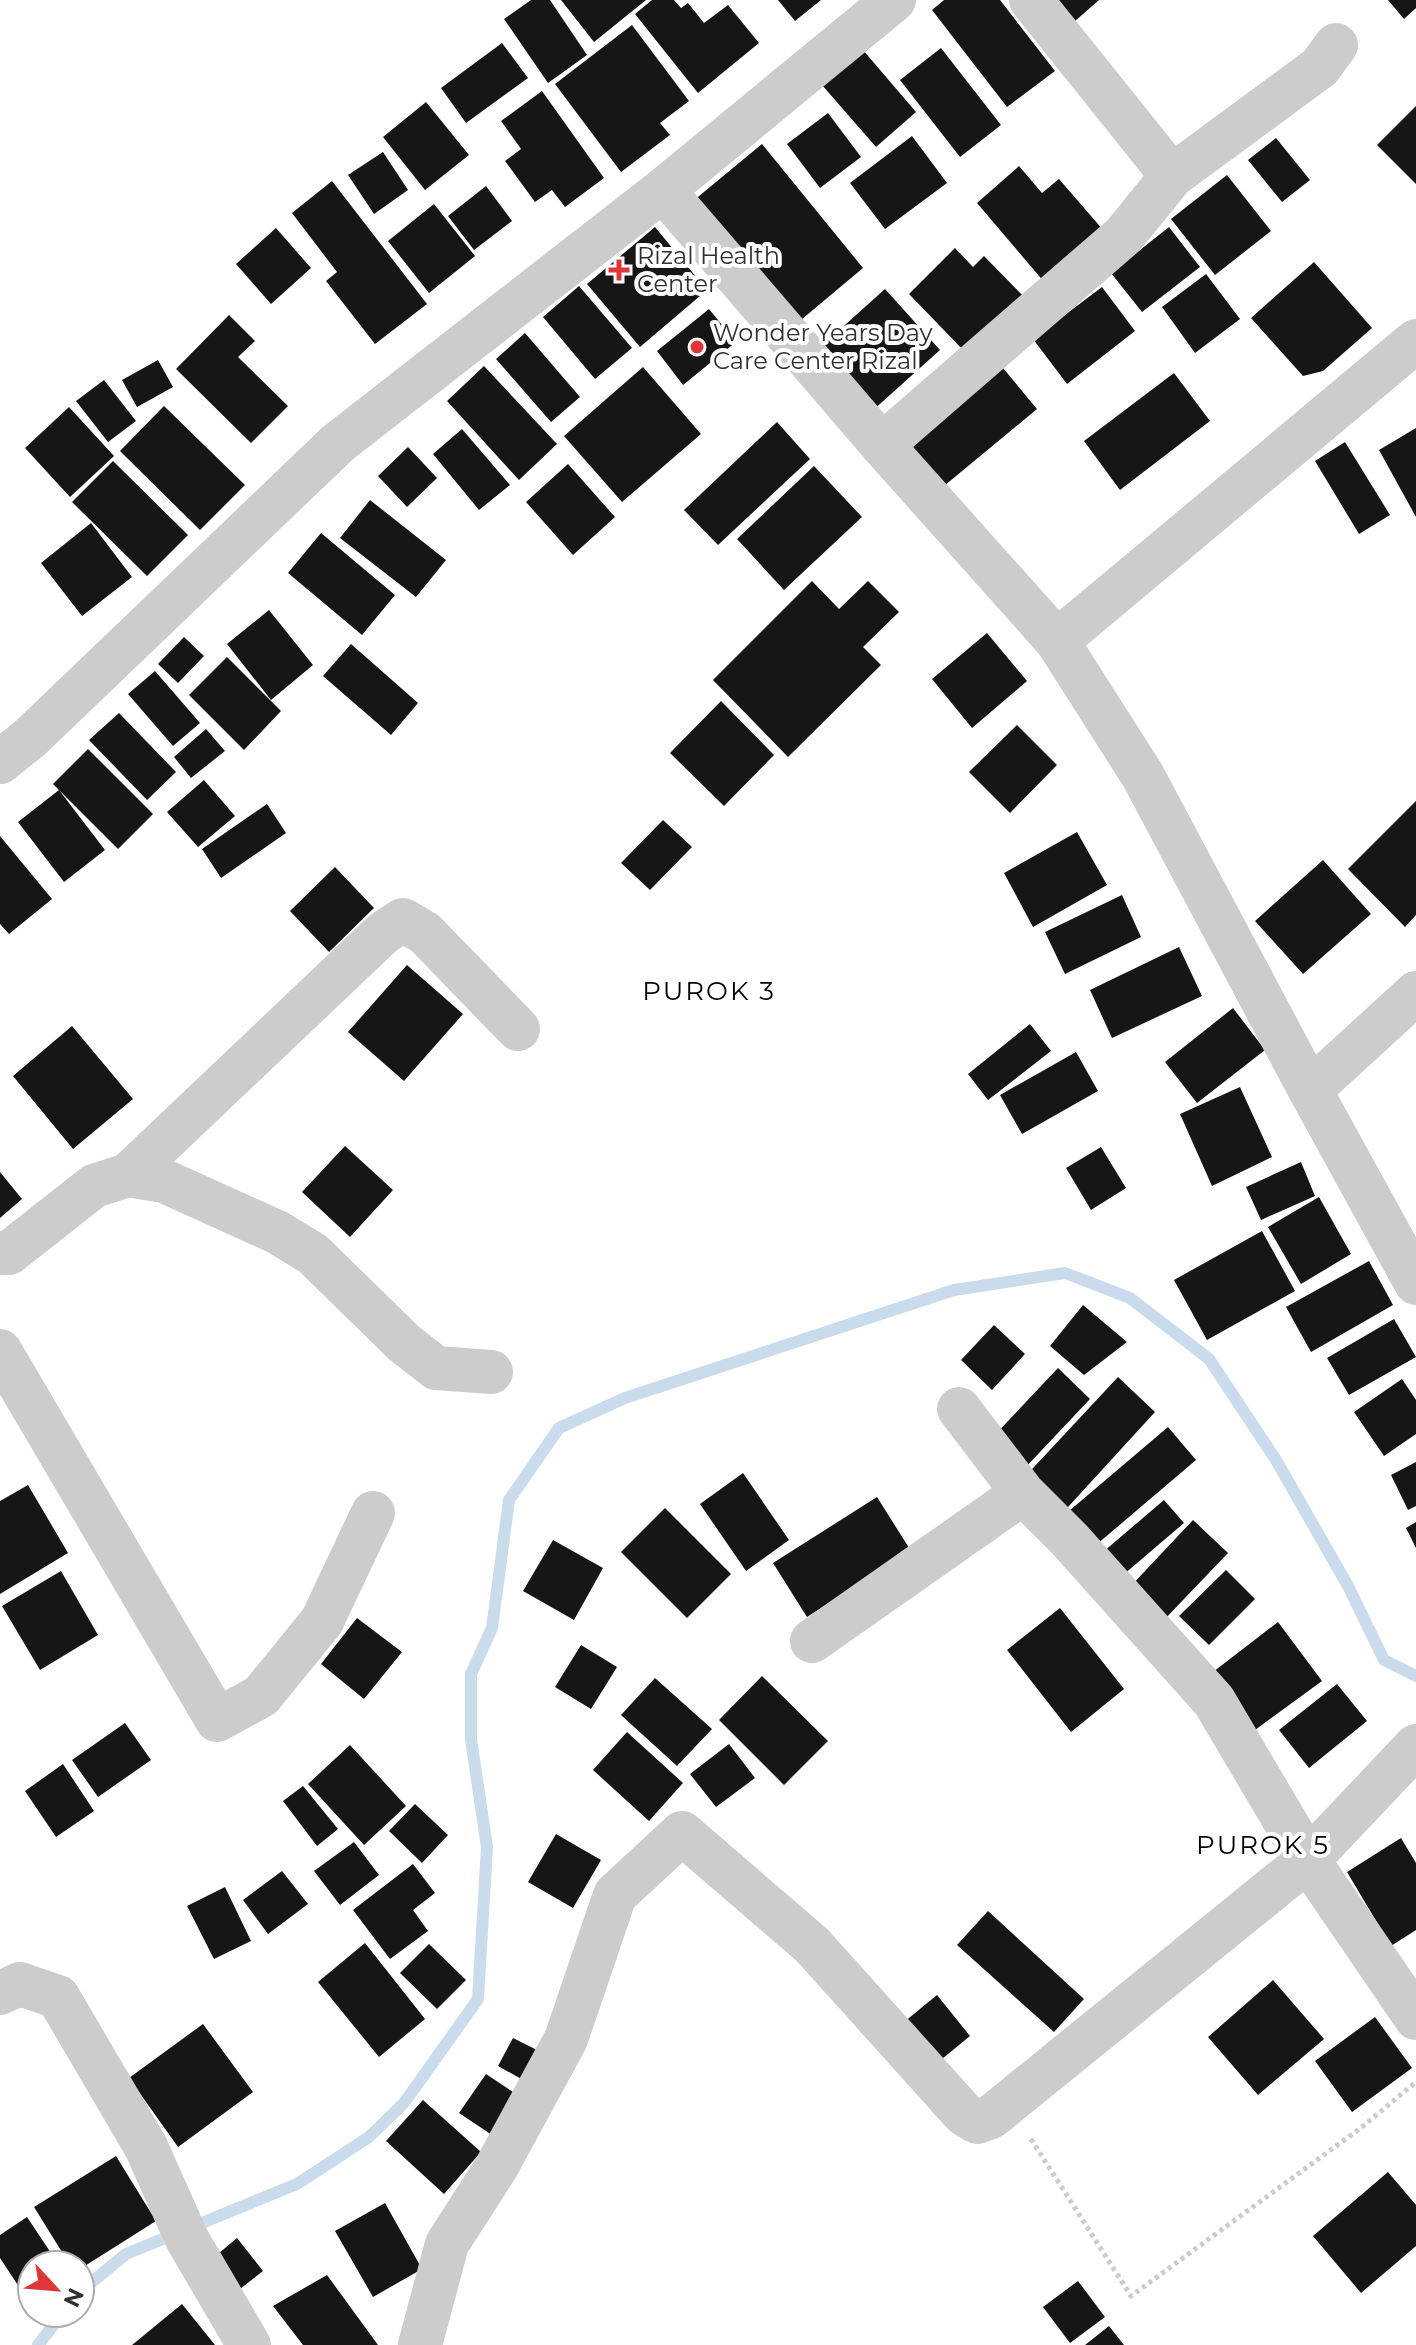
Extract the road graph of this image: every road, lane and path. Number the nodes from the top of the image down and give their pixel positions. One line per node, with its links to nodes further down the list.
1 (894, 0): 5 (street)
2 (1031, 0): 4 (street)
3 (1336, 45): 4 (street)
4 (1172, 176): 7 (street)
5 (663, 190): 7 (street); 9 (street)
6 (1416, 341): 8 (street)
7 (882, 445): 8 (street)
8 (1057, 641): 12 (street)
9 (0, 762)
10 (1416, 993): 12 (street)
11 (518, 1029): 13 (street)
12 (1310, 1090): 15 (street)
13 (128, 1175): 14 (street); 17 (street)
14 (0, 1253)
15 (1416, 1283)
16 (0, 1351): 20 (street)
17 (491, 1372)
18 (959, 1409): 19 (street)
19 (1023, 1493): 21 (street); 23 (street)
20 (373, 1513)
21 (812, 1641)
22 (1416, 1746): 23 (street)
23 (1308, 1860): 25 (street); 27 (street)
24 (0, 1993): 28 (street)
25 (1416, 2018)
26 (1416, 2082): 27 (path)
27 (1009, 2103): 29 (street)
28 (249, 2345)
29 (420, 2345)

